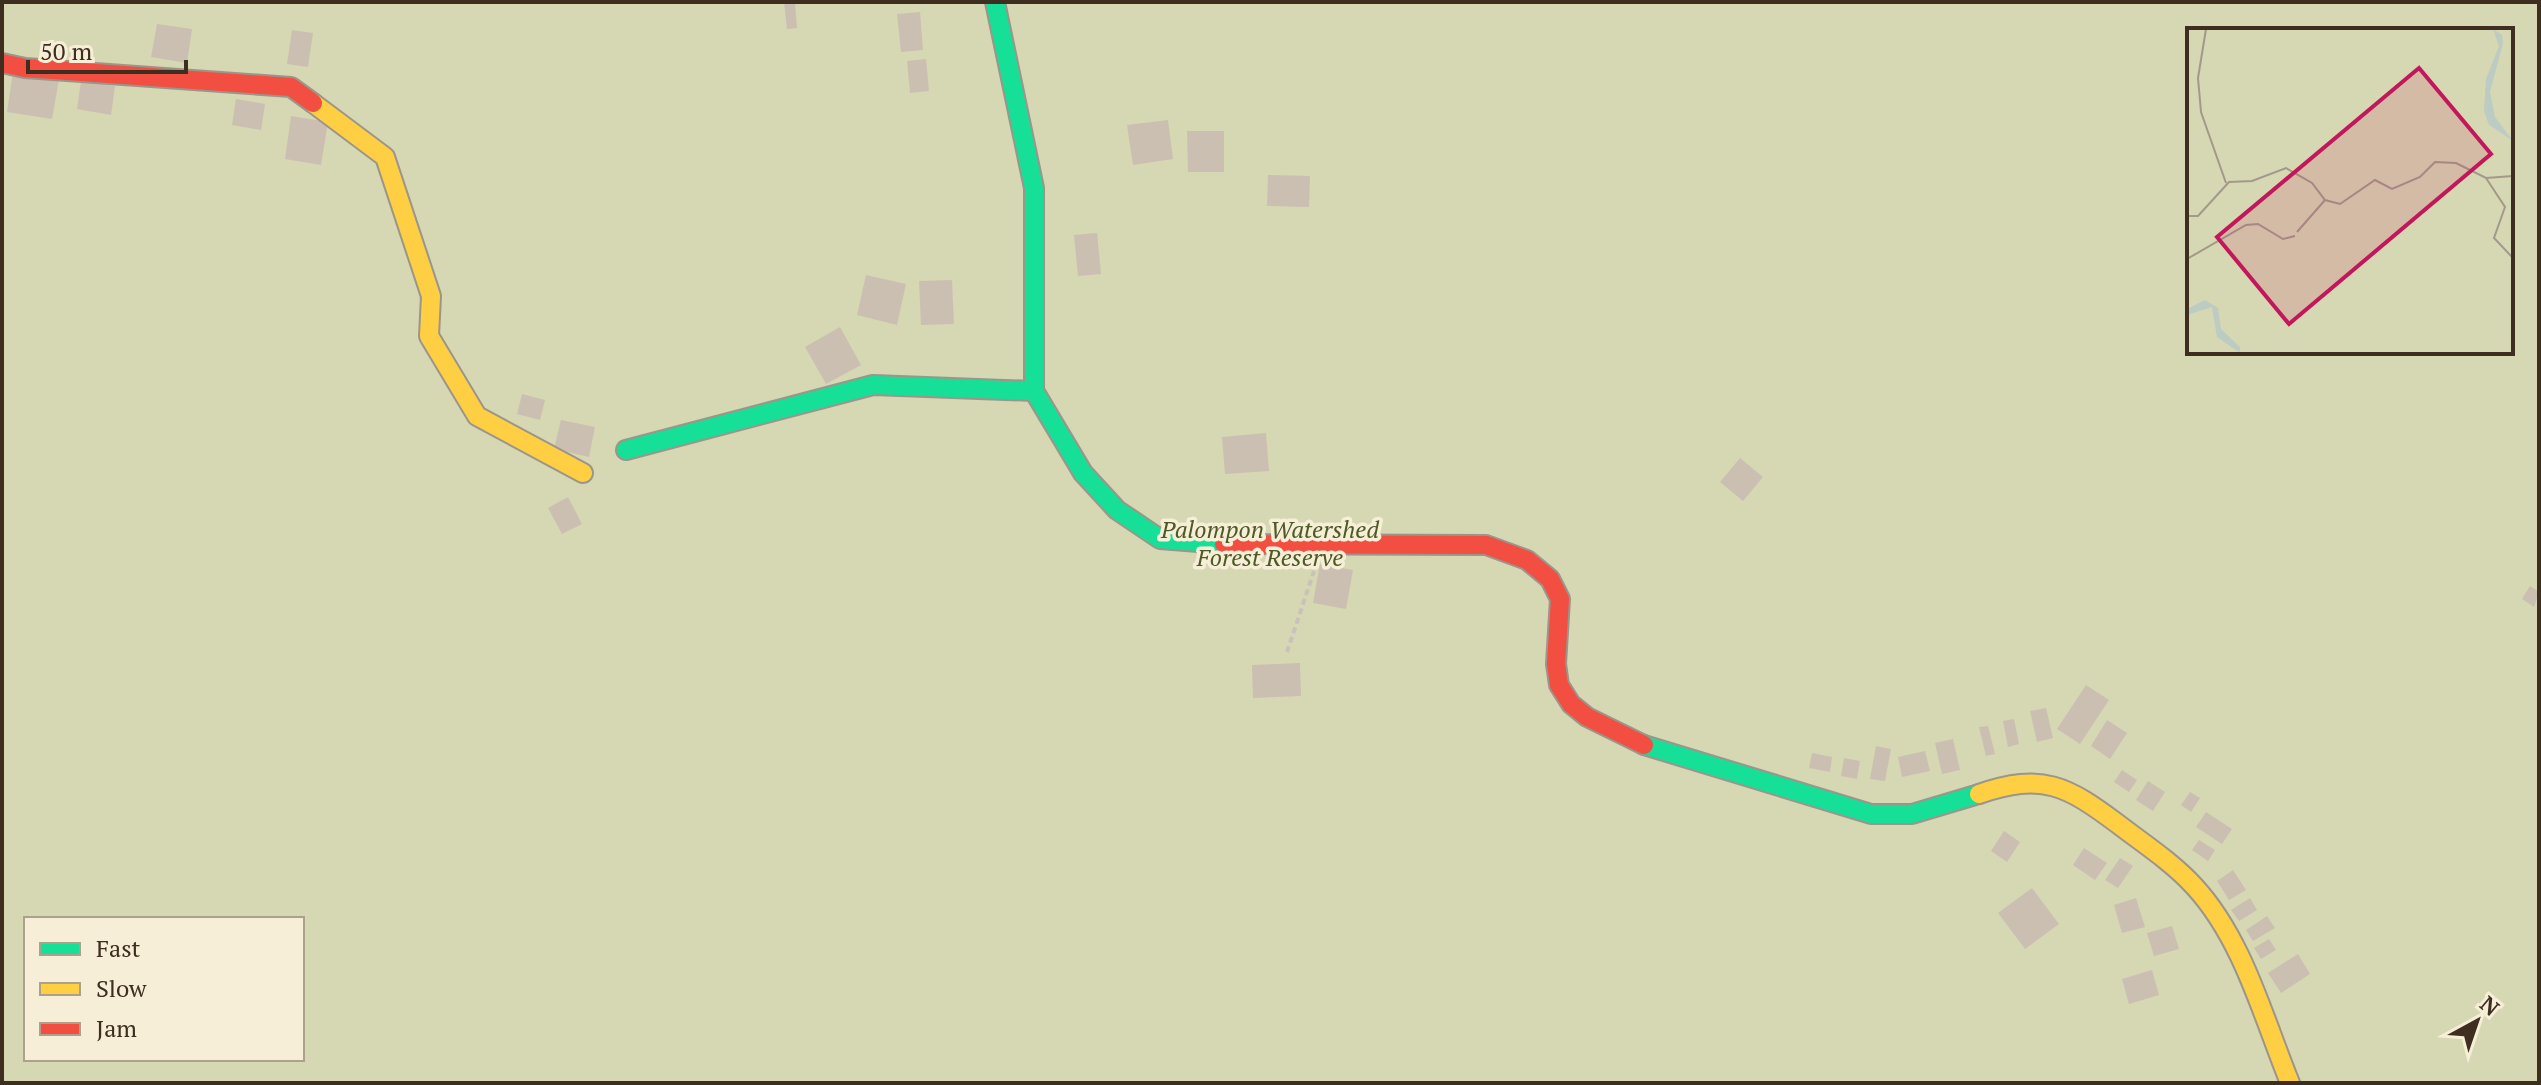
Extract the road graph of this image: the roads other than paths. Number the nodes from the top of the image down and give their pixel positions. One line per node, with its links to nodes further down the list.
1 (995, 2): 3 (main road)
2 (2, 63): 5 (main road)
3 (1034, 391): 4 (main road); 6 (main road)
4 (626, 450)
5 (583, 473)
6 (2290, 1083)

